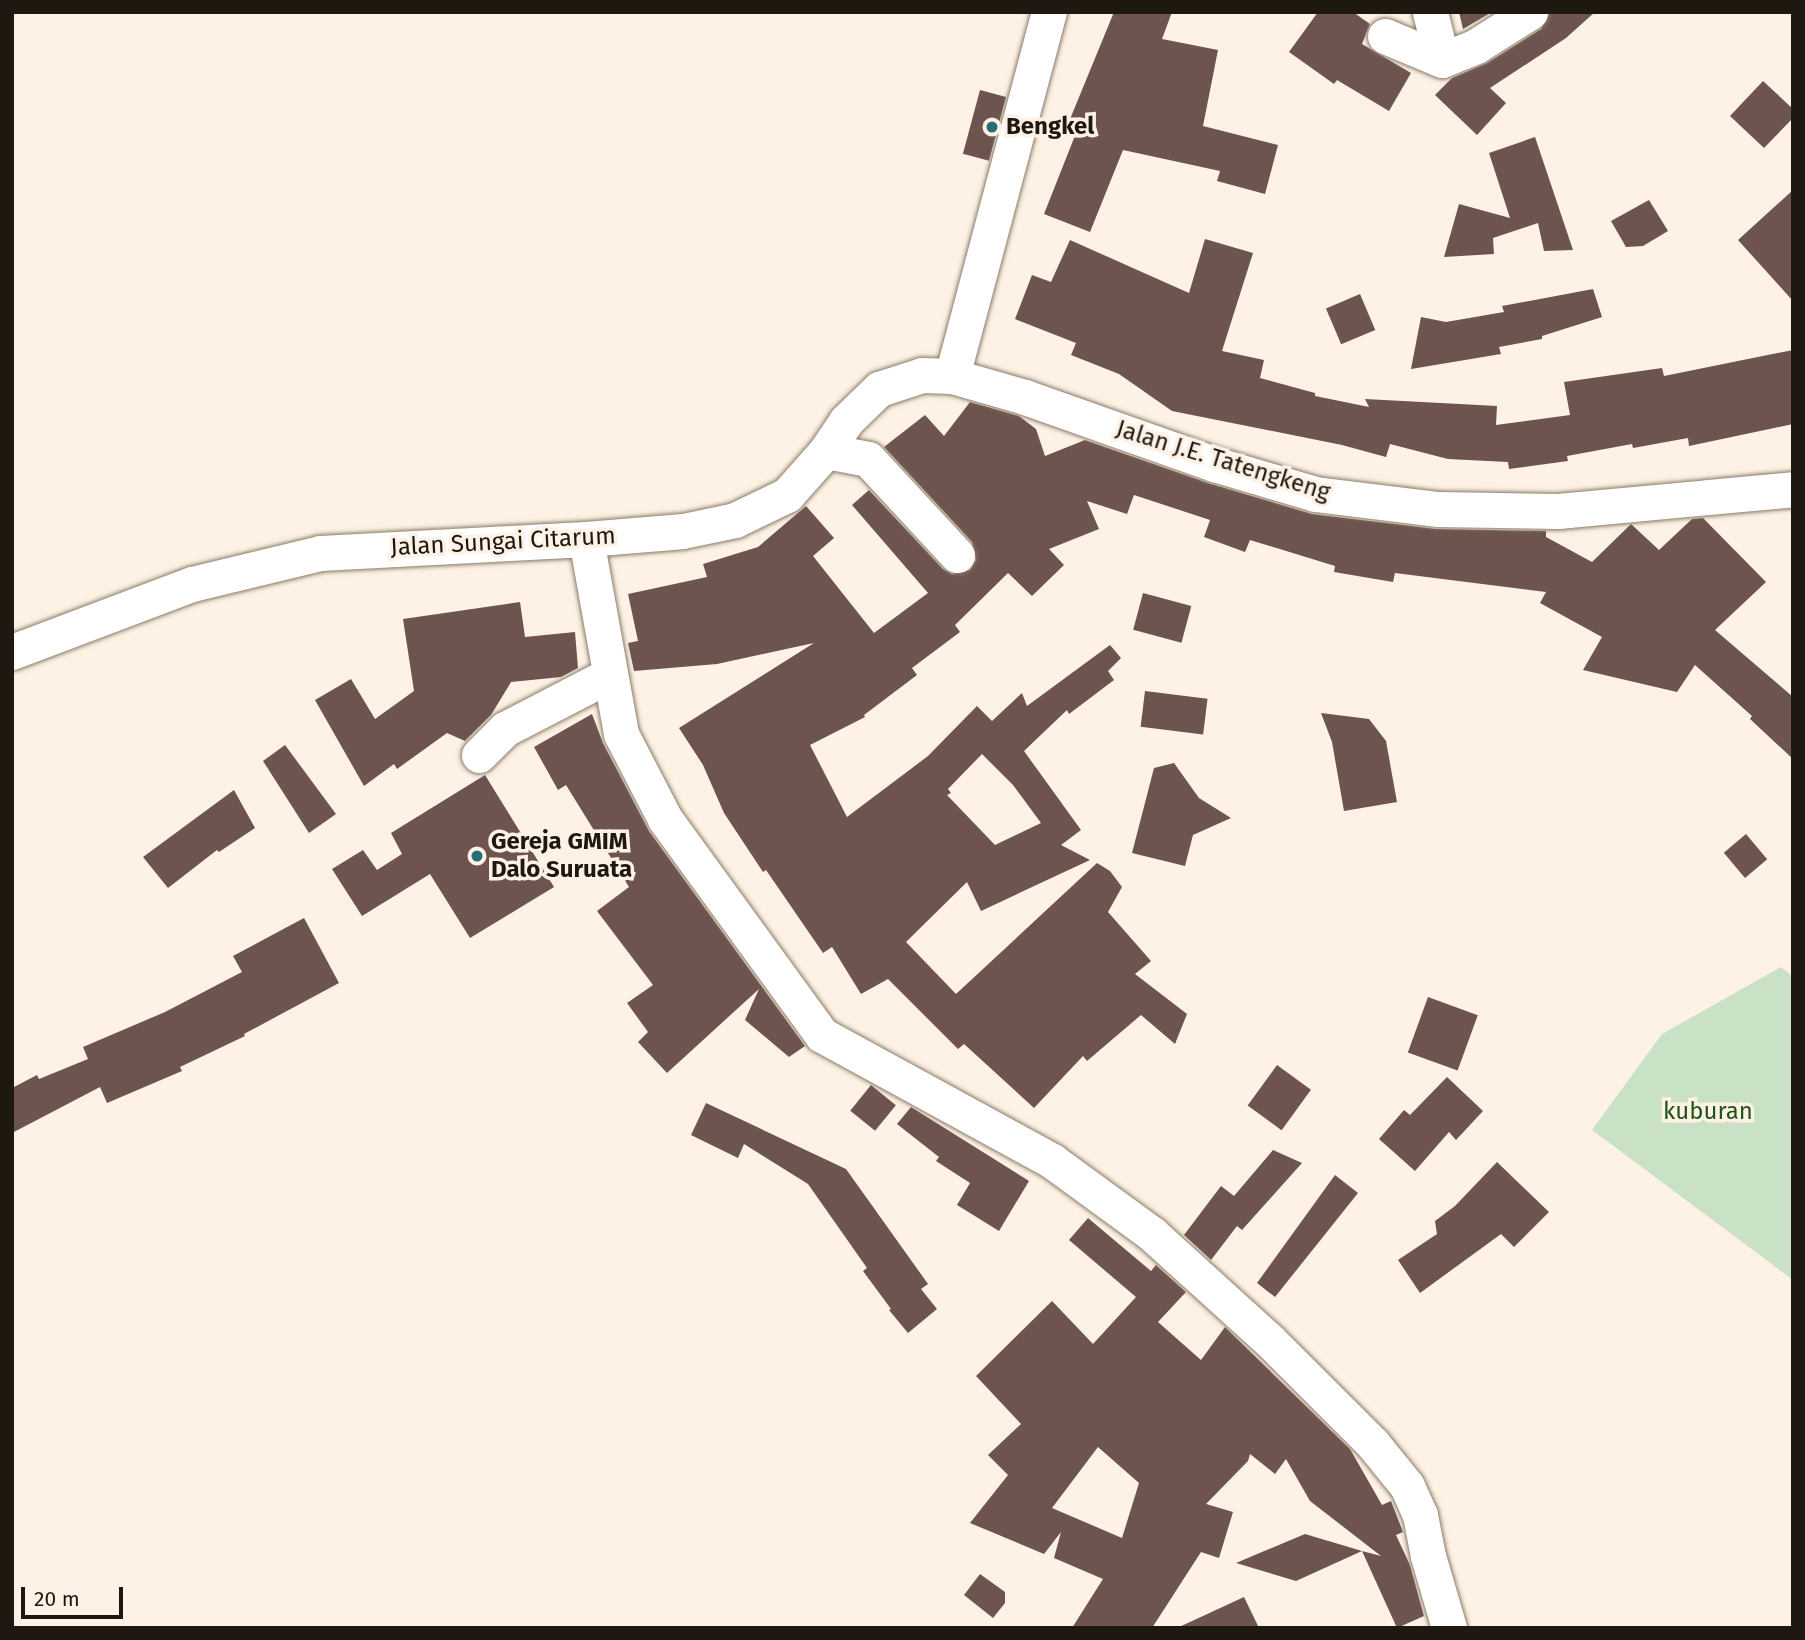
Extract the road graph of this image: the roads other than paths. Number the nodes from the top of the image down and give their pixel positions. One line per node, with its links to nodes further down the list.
1 (1049, 12): 6 (street)
2 (1430, 12): 5 (street)
3 (1530, 12): 5 (street)
4 (1385, 36): 5 (street)
5 (1442, 60)
6 (952, 376): 7 (street, Jalan Sungai Citarum); 8 (street, Jalan J.E. Tatengkeng)
7 (826, 451): 9 (street, Jalan Sungai Citarum); 10 (street)
8 (1793, 489)
9 (586, 539): 11 (street, Jalan Sungai Citarum); 12 (street)
10 (957, 555)
11 (12, 652)
12 (609, 675): 13 (street); 14 (street)
13 (479, 755)
14 (1449, 1628)

